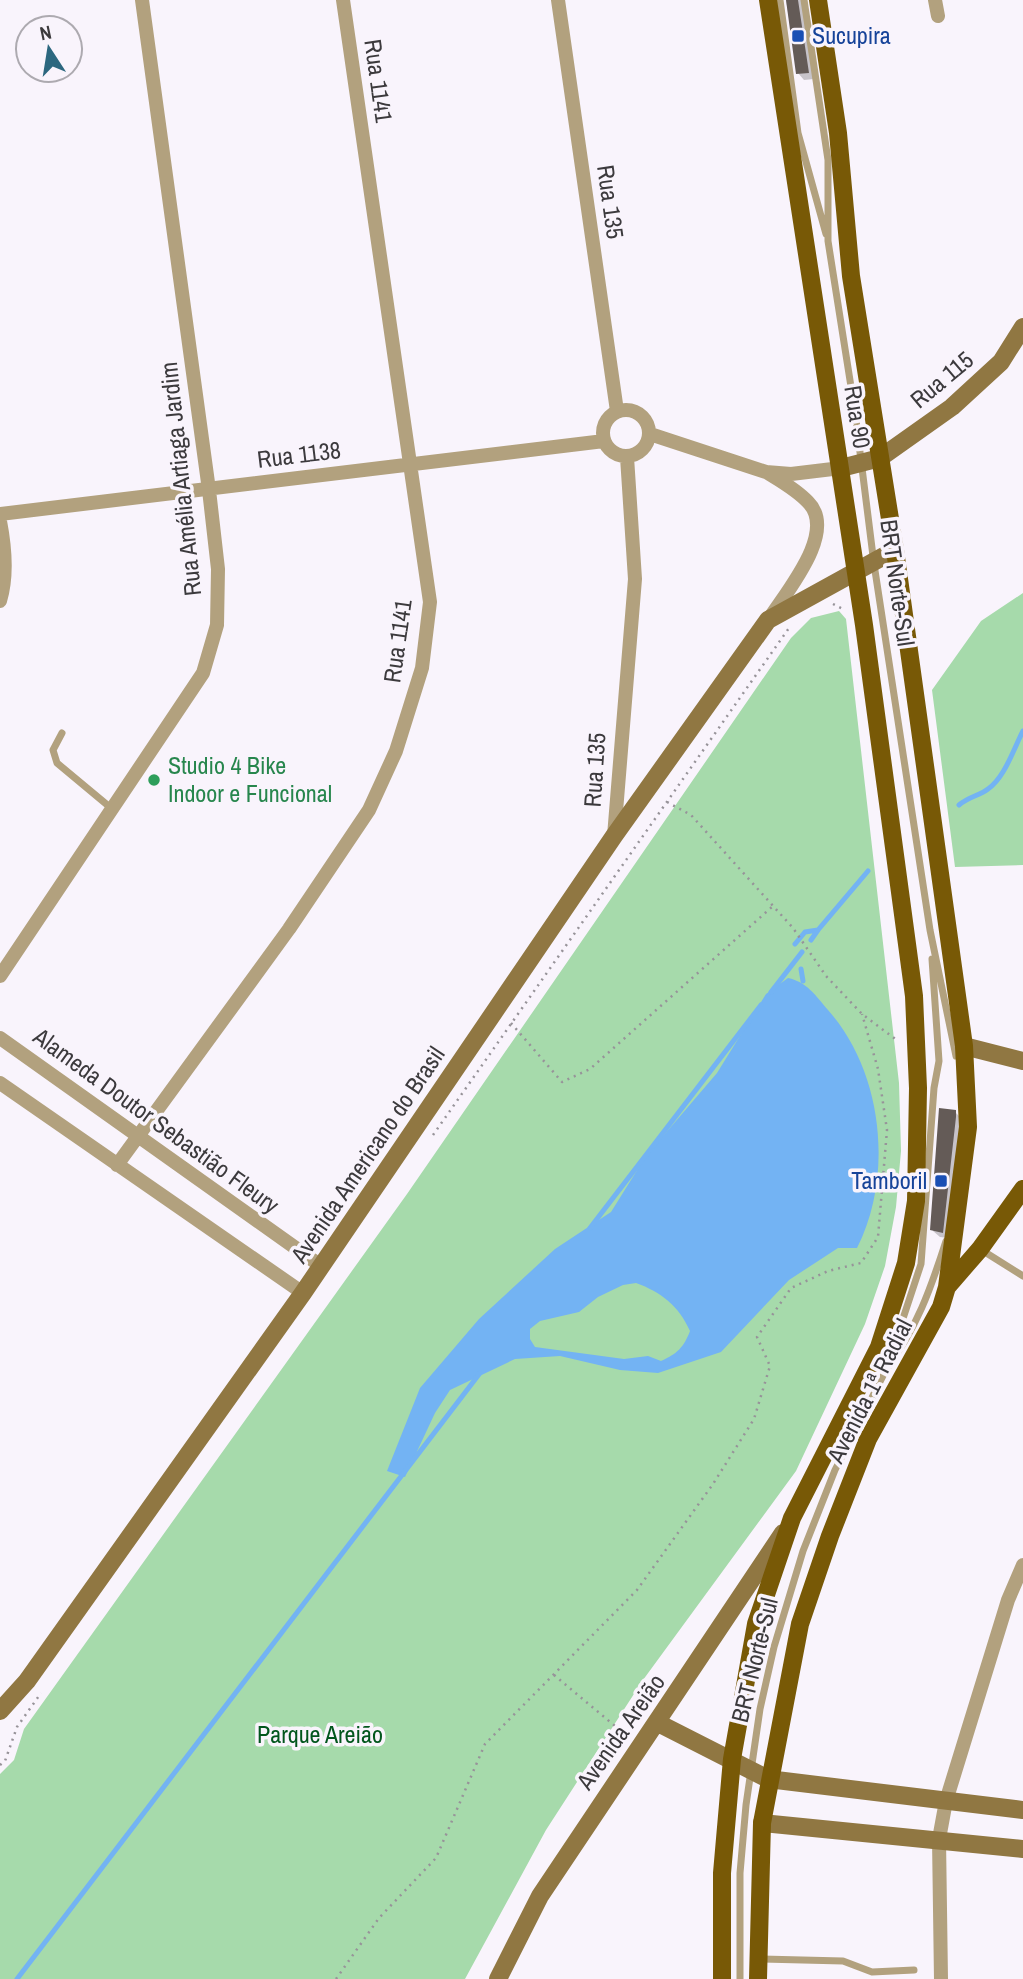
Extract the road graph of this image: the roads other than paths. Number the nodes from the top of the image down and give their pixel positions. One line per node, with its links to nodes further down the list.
1 (142, 0): 21 (street, Rua Amélia Artiaga Jardim)
2 (343, 0): 18 (street, Rua 1141)
3 (558, 0): 12 (street, Rua 135)
4 (768, 0): 19 (main road, Rua 90)
5 (779, 0): 10 (lane, BRT Norte-Sul)
6 (804, 0): 10 (lane, BRT Norte-Sul)
7 (818, 0): 16 (main road, Rua 90)
8 (935, 0): 9 (street)
9 (938, 16)
10 (828, 241): 17 (lane, BRT Norte-Sul)
11 (1023, 327): 16 (street, Rua 115)
12 (617, 411): 13 (street); 14 (street)
13 (650, 434): 15 (street); 20 (street)
14 (604, 441): 15 (street); 18 (street, Rua 1138)
15 (627, 457): 32 (street, Rua 135)
16 (880, 458): 17 (street); 24 (main road, Rua 90)
17 (861, 463): 19 (street); 25 (lane, BRT Norte-Sul)
18 (412, 464): 21 (street, Rua 1138); 40 (street, Rua 1141)
19 (841, 468): 20 (street); 26 (main road, Rua 90)
20 (766, 472): 28 (street, Avenida Americano do Brasil)
21 (209, 490): 22 (street, Rua 1138); 30 (street, Rua Amélia Artiaga Jardim)
22 (0, 514)
23 (0, 521): 27 (street)
24 (895, 550): 25 (street, Avenida Americano do Brasil); 31 (main road, Rua 90)
25 (874, 564): 26 (street, Avenida Americano do Brasil); 34 (lane, BRT Norte-Sul)
26 (856, 573): 28 (street, Avenida Americano do Brasil); 33 (main road, Rua 90)
27 (0, 601)
28 (768, 620): 32 (street, Avenida Americano do Brasil)
29 (62, 733): 30 (lane)
30 (111, 808): 35 (street, Rua Amélia Artiaga Jardim)
31 (933, 818): 37 (main road, Avenida 1ª Radial)
32 (614, 836): 44 (street, Avenida Americano do Brasil)
33 (894, 842): 49 (main road, Avenida 1ª Radial)
34 (930, 930): 48 (lane, BRT Norte-Sul); 48 (lane, BRT Norte-Sul)
35 (0, 976)
36 (0, 1038): 40 (street, Alameda Doutor Sebastião Fleury)
37 (964, 1046): 38 (street); 46 (main road, Avenida 1ª Radial)
38 (1023, 1061)
39 (0, 1083): 41 (street)
40 (138, 1137): 41 (street, Rua 1141); 44 (street, Alameda Doutor Sebastião Fleury)
41 (117, 1164): 47 (street)
42 (1023, 1189): 43 (main road)
43 (980, 1249): 45 (lane); 46 (main road)
44 (321, 1266): 47 (street, Avenida Americano do Brasil)
45 (1023, 1276)
46 (947, 1287): 55 (main road, Avenida 1ª Radial)
47 (303, 1293): 51 (street, Avenida Americano do Brasil)
48 (886, 1370): 54 (lane, BRT Norte-Sul)
49 (792, 1518): 52 (street, Avenida Areião); 53 (main road, Avenida 1ª Radial)
50 (1023, 1565): 56 (street)
51 (0, 1711)
52 (658, 1723): 53 (street); 63 (street, Avenida Areião)
53 (732, 1759): 54 (street); 64 (main road, Avenida 1ª Radial)
54 (751, 1769): 55 (street); 65 (lane, BRT Norte-Sul)
55 (768, 1779): 56 (street); 58 (main road, Avenida 1ª Radial)
56 (946, 1801): 57 (street); 59 (street)
57 (1023, 1810)
58 (762, 1823): 59 (street); 61 (main road, Avenida 1ª Radial)
59 (939, 1839): 60 (street); 67 (street)
60 (1023, 1849)
61 (759, 1959): 62 (lane); 66 (main road, Avenida 1ª Radial)
62 (914, 1970)
63 (498, 1979)
64 (722, 1979)
65 (740, 1979)
66 (758, 1979)
67 (941, 1979)

